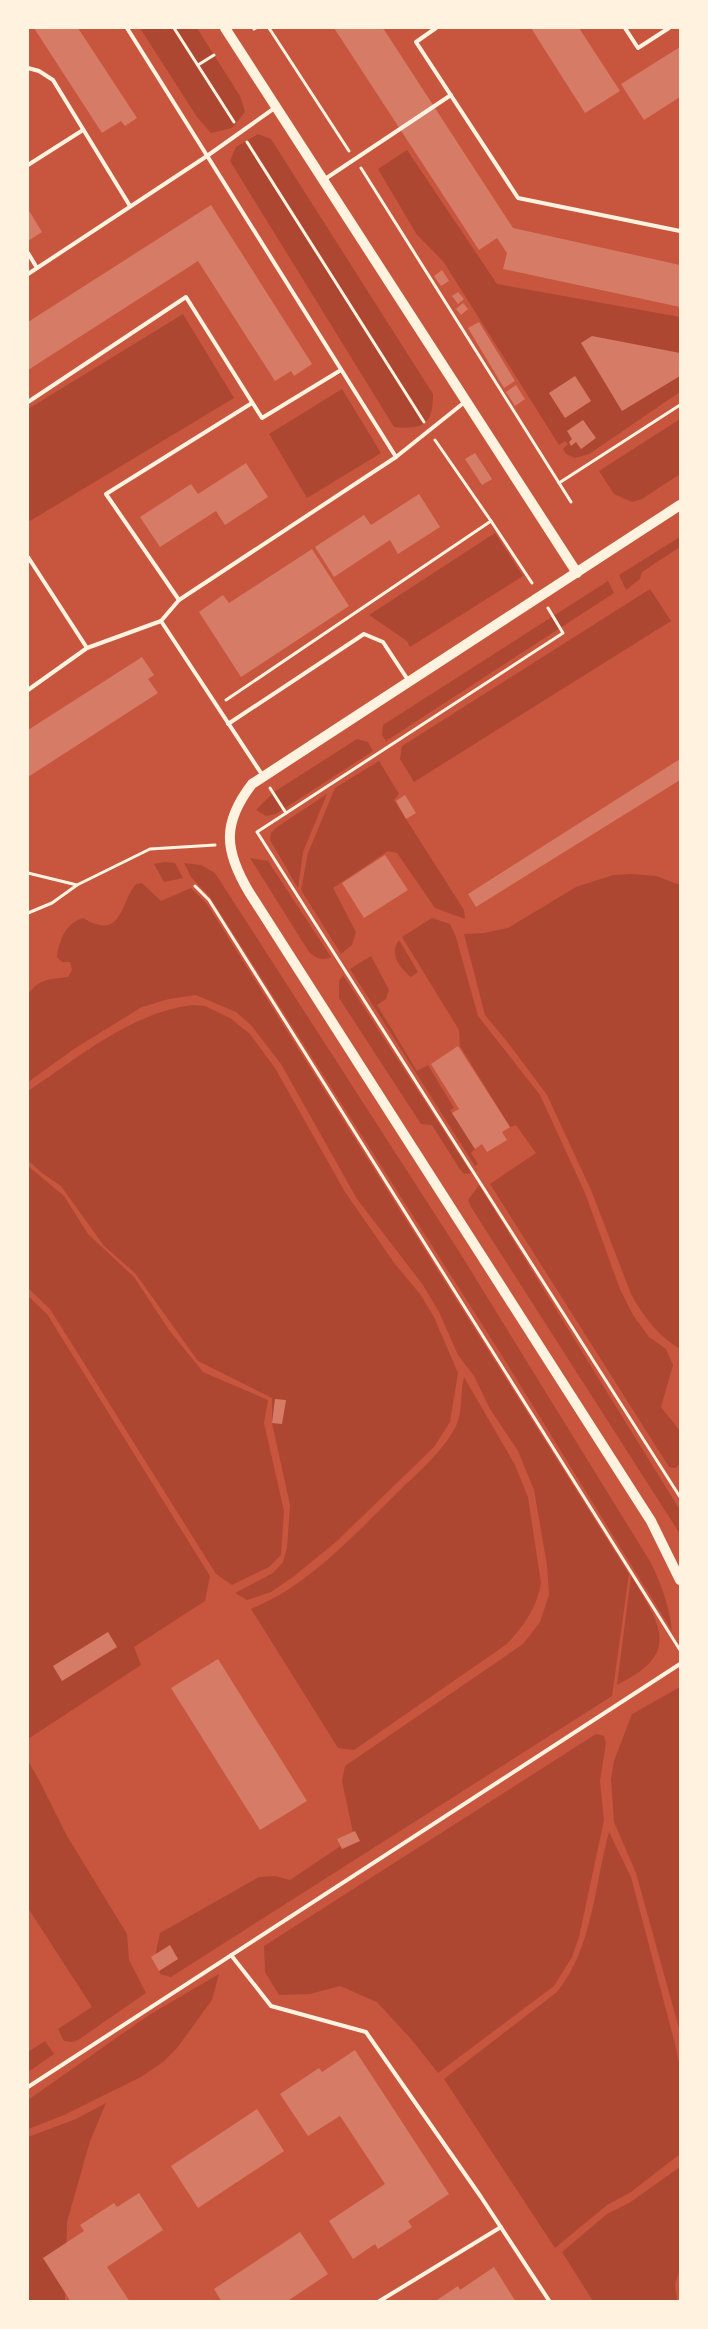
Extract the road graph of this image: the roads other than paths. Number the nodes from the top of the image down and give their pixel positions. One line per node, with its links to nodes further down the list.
1 (127, 28): 10 (lane)
2 (225, 28): 8 (main road)
3 (436, 28): 7 (lane)
4 (625, 28): 5 (lane)
5 (669, 28)
6 (28, 68): 9 (lane)
7 (451, 95): 12 (lane); 14 (lane)
8 (276, 107): 10 (lane); 12 (main road)
9 (84, 130): 11 (lane); 13 (lane)
10 (207, 156): 13 (lane); 18 (lane)
11 (28, 165)
12 (323, 180): 19 (main road)
13 (130, 206): 16 (lane)
14 (680, 231)
15 (28, 253): 16 (lane)
16 (37, 268): 17 (lane)
17 (28, 274)
18 (341, 370): 21 (lane); 22 (lane)
19 (466, 401): 22 (lane); 25 (main road)
20 (28, 402): 21 (lane)
21 (252, 402): 26 (lane)
22 (396, 457): 26 (lane)
23 (680, 505): 25 (main road)
24 (28, 557): 28 (lane)
25 (577, 573): 29 (main road)
26 (180, 600): 27 (lane)
27 (161, 621): 28 (lane); 31 (lane)
28 (87, 648): 30 (lane)
29 (409, 682): 31 (lane); 32 (main road)
30 (28, 690)
31 (228, 724): 32 (lane)
32 (263, 777): 33 (main road)
33 (680, 1580)
34 (680, 1664): 35 (lane)
35 (231, 1955): 36 (lane); 37 (lane)
36 (28, 2087)
37 (501, 2227): 38 (lane); 39 (lane)
38 (378, 2302)
39 (550, 2302)

